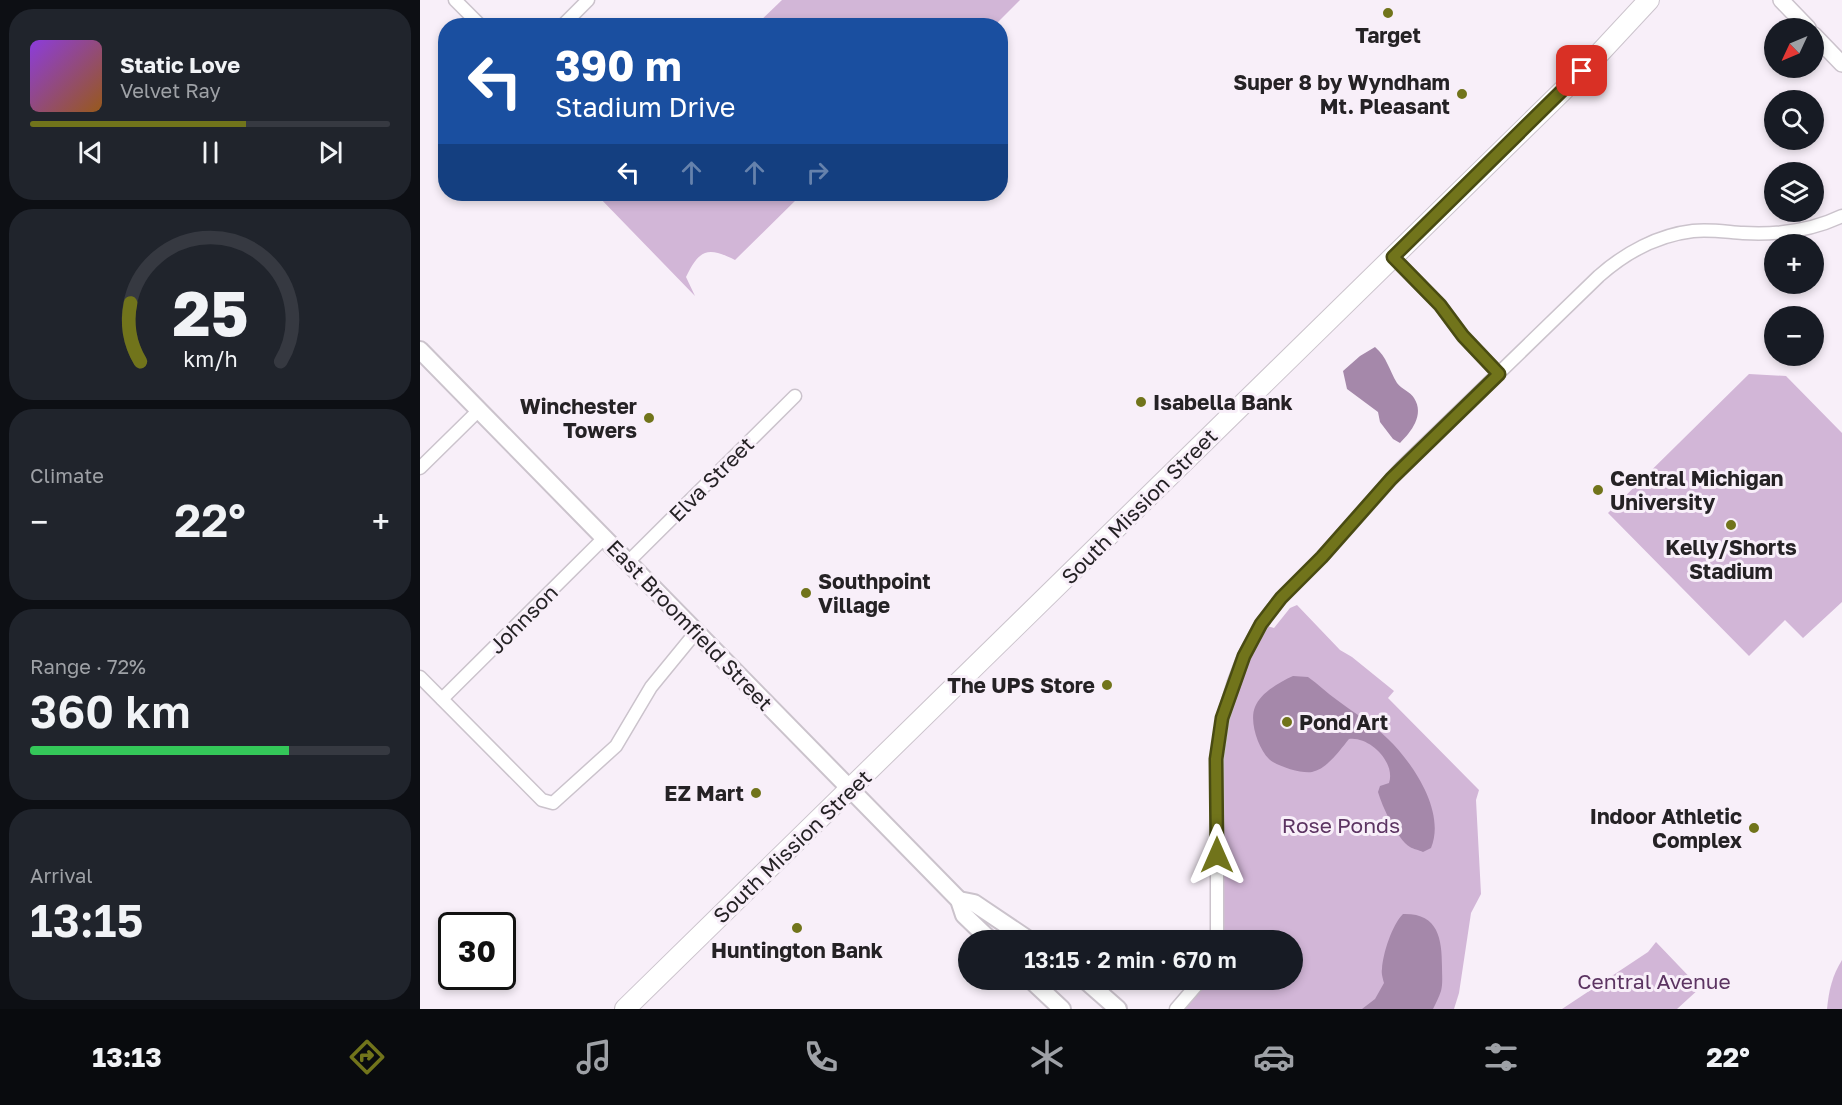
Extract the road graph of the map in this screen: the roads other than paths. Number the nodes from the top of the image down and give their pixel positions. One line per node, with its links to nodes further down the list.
1 (456, 0): 5 (street)
2 (588, 0): 6 (street)
3 (1649, 0): 11 (main road, South Mission Street)
4 (1781, 0): 7 (street)
5 (473, 18)
6 (570, 18)
7 (1798, 18)
8 (1824, 45): 9 (street)
9 (1842, 64)
10 (1842, 216): 13 (street)
11 (1393, 257): 13 (street); 22 (main road, South Mission Street)
12 (420, 351): 15 (main road, East Broomfield Street)
13 (1499, 374): 26 (street)
14 (795, 396): 18 (street, Elva Street)
15 (479, 410): 16 (street); 17 (main road, East Broomfield Street)
16 (420, 468)
17 (604, 538): 18 (main road, East Broomfield Street); 21 (street, Johnson)
18 (628, 562): 19 (main road, East Broomfield Street)
19 (696, 632): 21 (street); 22 (main road, East Broomfield Street)
20 (420, 677): 21 (street)
21 (442, 699)
22 (850, 790): 23 (main road, East Broomfield Street); 30 (main road, South Mission Street)
23 (959, 900): 24 (main road, East Broomfield Street); 25 (main road, East Broomfield Street)
24 (980, 930)
25 (1014, 930)
26 (1217, 930)
27 (1042, 990): 31 (main road)
28 (1096, 990): 32 (main road)
29 (1192, 990): 33 (street)
30 (625, 1009)
31 (1062, 1009)
32 (1118, 1009)
33 (1176, 1009)

